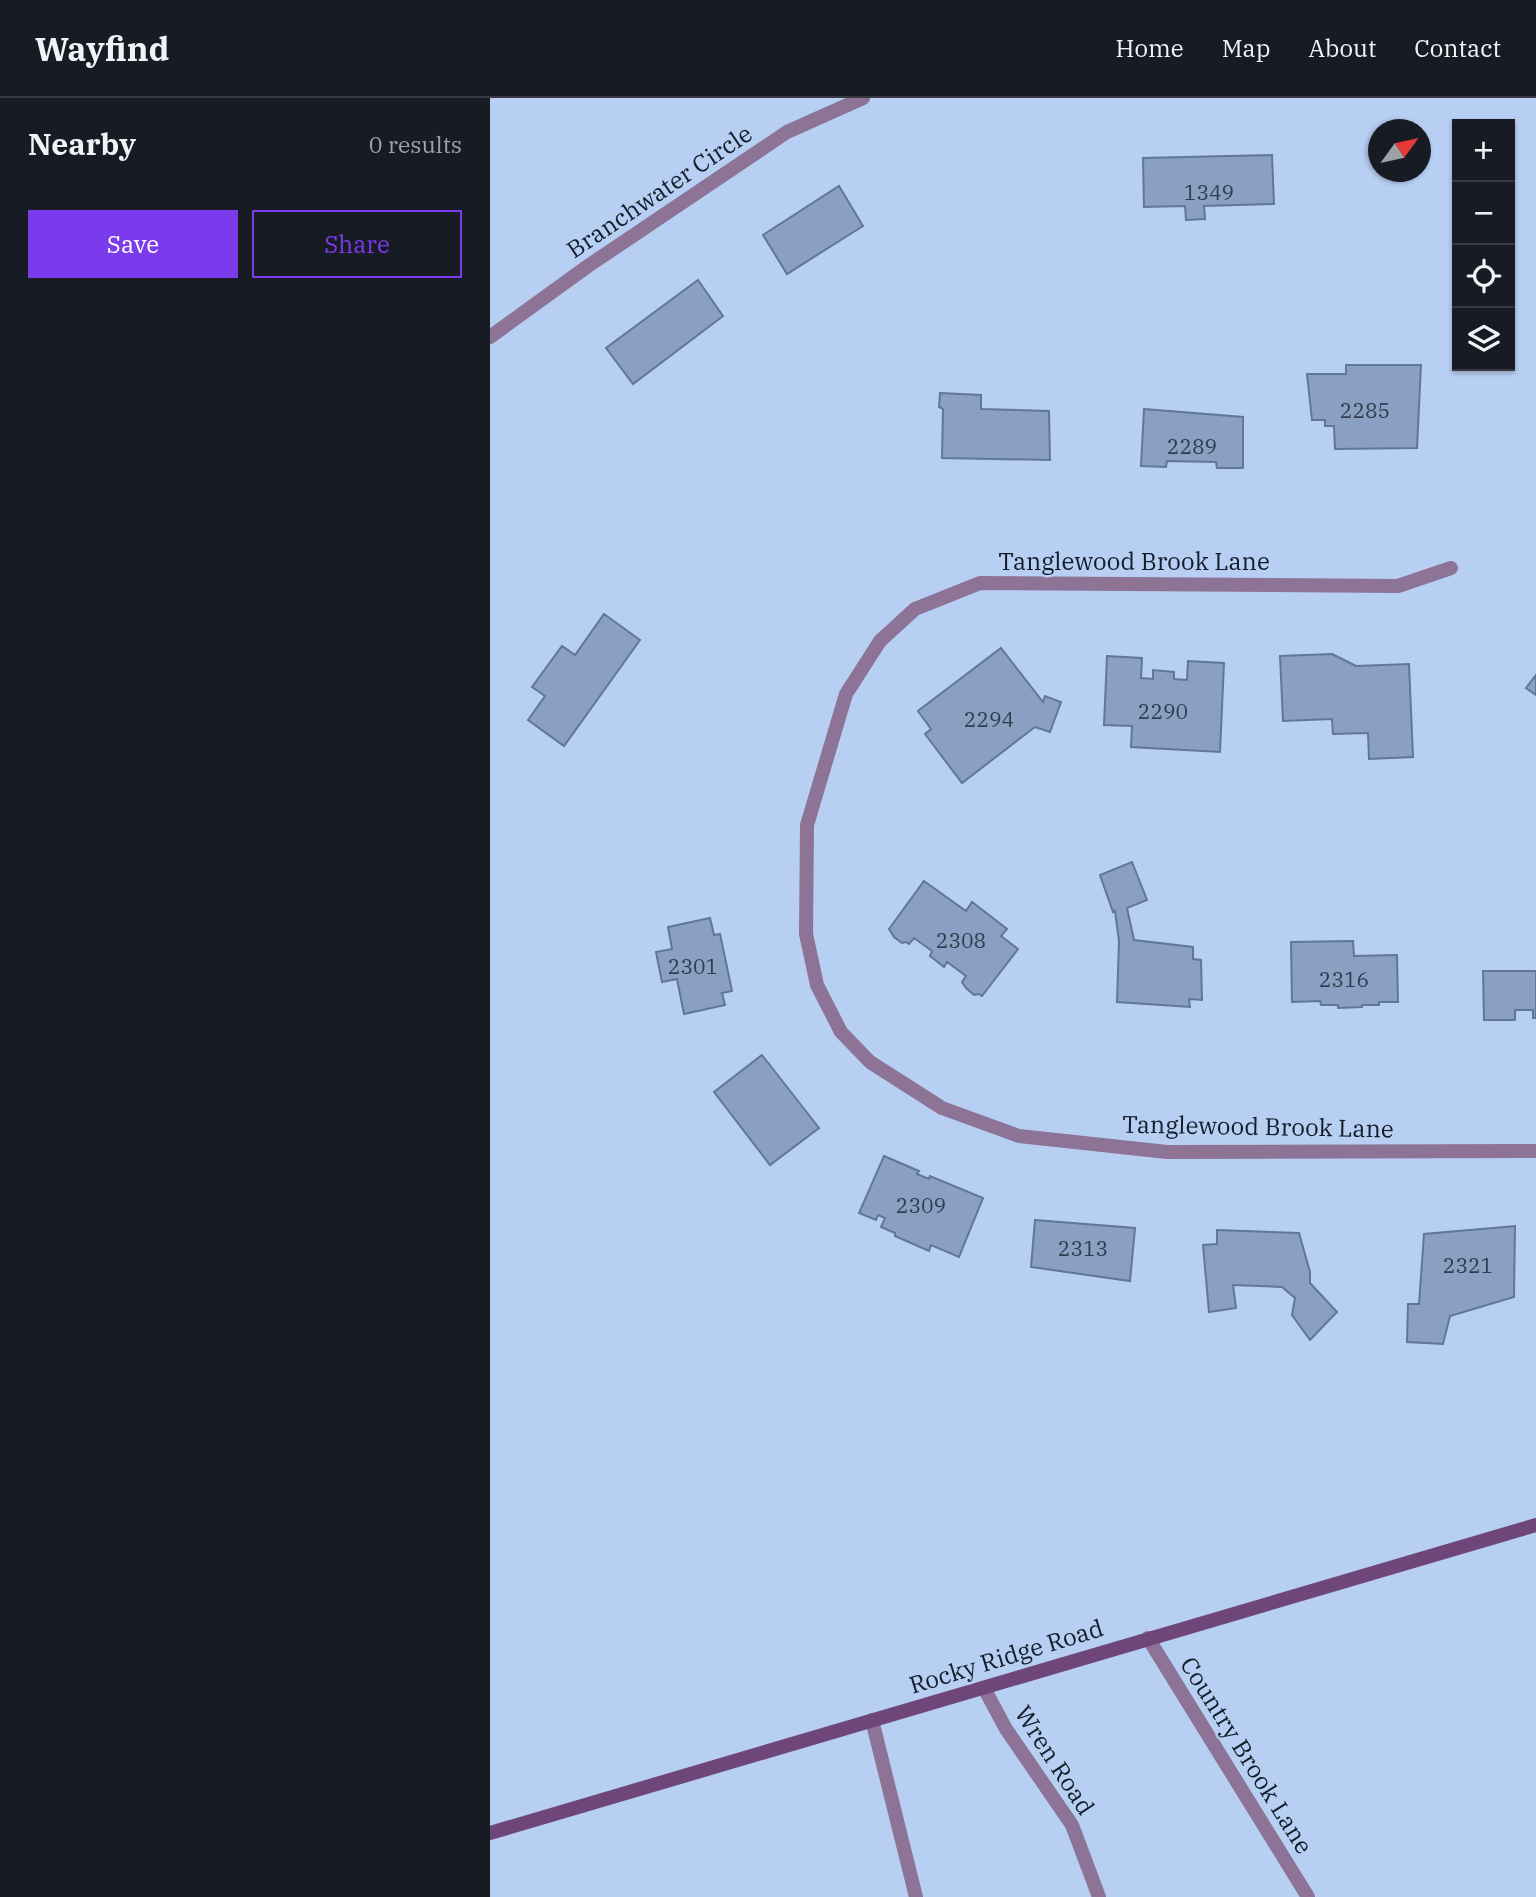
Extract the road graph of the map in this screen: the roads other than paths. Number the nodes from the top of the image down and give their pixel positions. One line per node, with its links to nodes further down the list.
1 (863, 98): 2 (street, Branchwater Circle)
2 (490, 337)
3 (1451, 568): 4 (street, Tanglewood Brook Lane)
4 (1536, 1151)
5 (1536, 1525): 6 (main road, Rocky Ridge Road)
6 (1148, 1638): 7 (main road, Rocky Ridge Road); 12 (street, Country Brook Lane)
7 (984, 1688): 8 (main road, Rocky Ridge Road); 11 (street, Wren Road)
8 (872, 1720): 9 (main road, Rocky Ridge Road); 10 (street)
9 (490, 1833)
10 (916, 1897)
11 (1099, 1897)
12 (1308, 1897)

